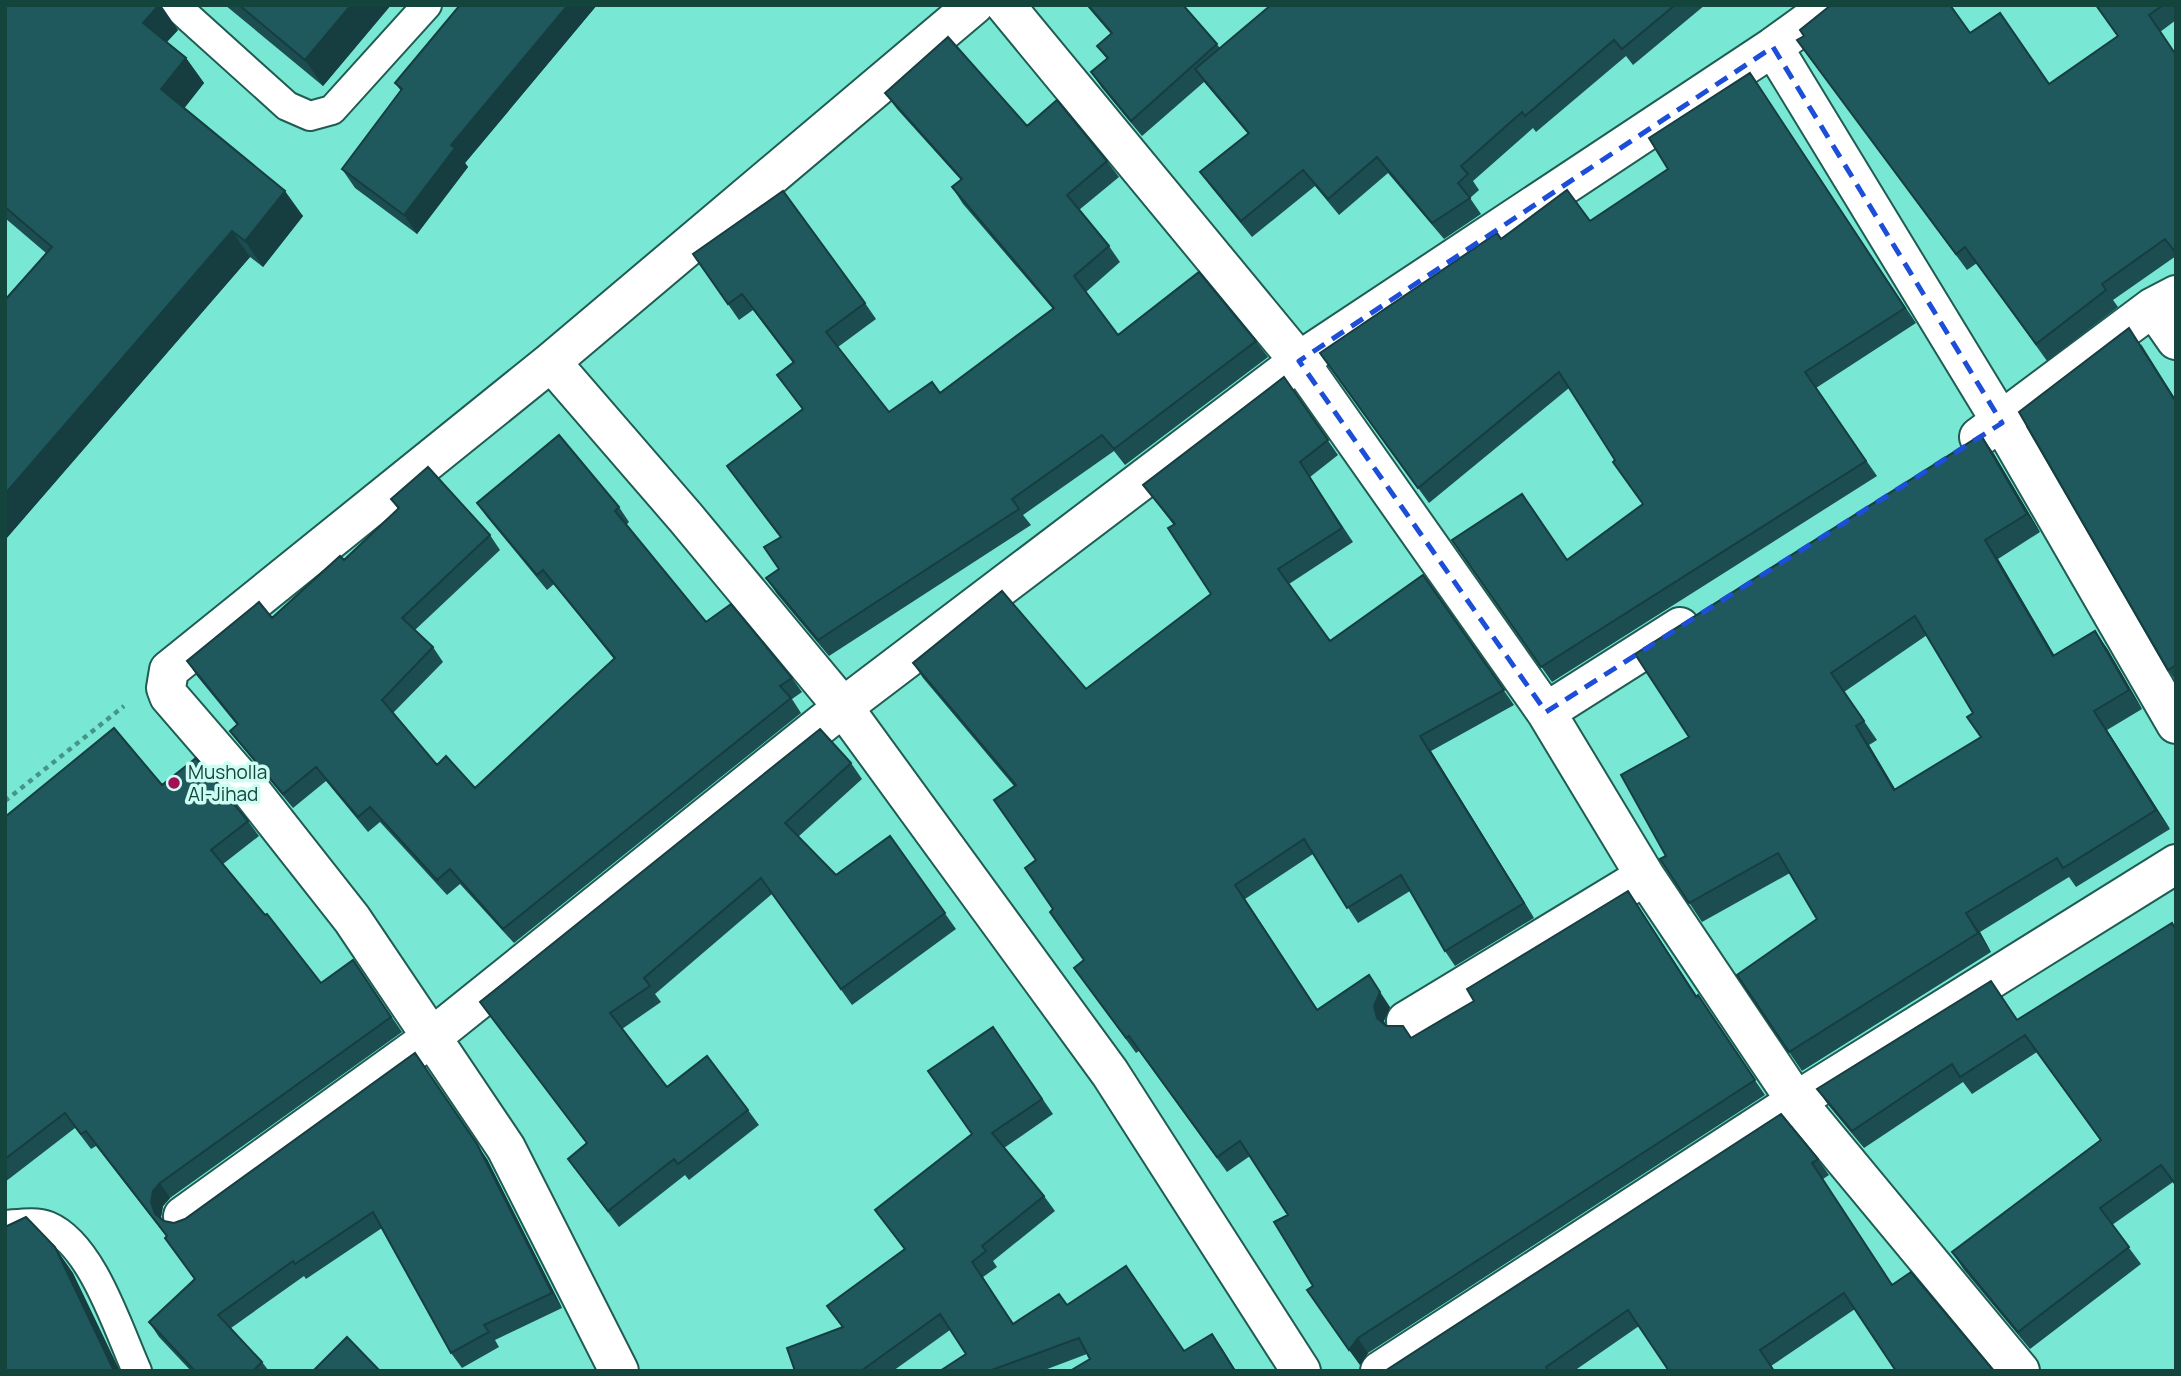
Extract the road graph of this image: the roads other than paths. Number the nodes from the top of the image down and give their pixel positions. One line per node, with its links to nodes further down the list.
1 (175, 5): 2 (lane)
2 (428, 5)
3 (974, 5): 9 (street)
4 (1006, 5): 10 (street)
5 (1831, 5): 6 (street)
6 (1773, 47): 10 (street); 11 (street)
7 (2165, 301): 8 (street); 11 (street)
8 (2176, 340)
9 (551, 362): 14 (street); 20 (street)
10 (1299, 362): 14 (street); 15 (street)
11 (2002, 423): 12 (street); 16 (street)
12 (1955, 453)
13 (1709, 609): 15 (street)
14 (843, 707): 20 (street); 26 (street)
15 (1546, 712): 18 (street)
16 (2176, 724)
17 (2176, 864): 21 (street)
18 (1645, 876): 19 (street); 21 (street)
19 (1406, 1021)
20 (432, 1037): 22 (street); 25 (street)
21 (1796, 1101): 27 (street); 28 (street)
22 (183, 1216)
23 (5, 1225): 24 (lane)
24 (137, 1371)
25 (619, 1371)
26 (1301, 1371)
27 (1380, 1371)
28 (2020, 1371)

